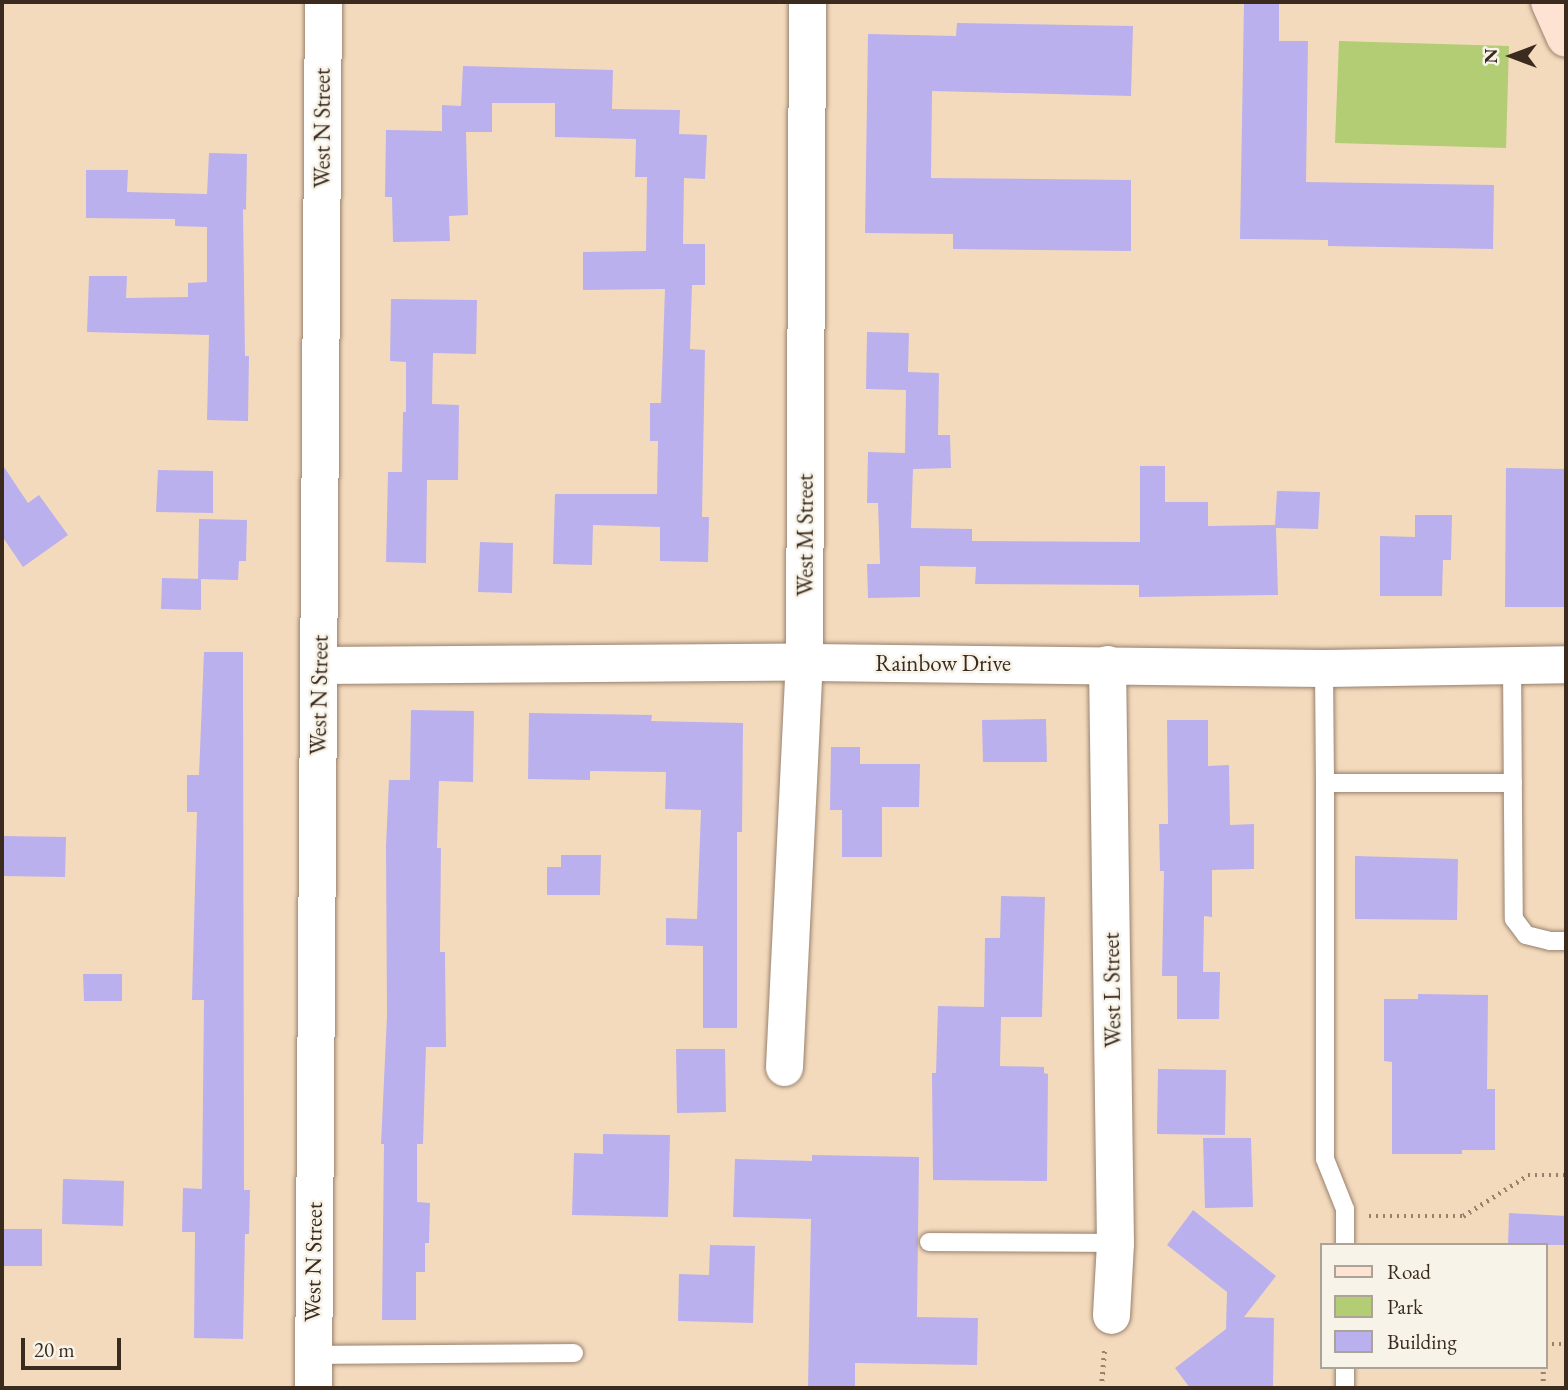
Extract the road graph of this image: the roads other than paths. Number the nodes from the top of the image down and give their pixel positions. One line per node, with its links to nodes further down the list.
1 (323, 2): 9 (street, West N Street)
2 (807, 2): 5 (street, West M Street)
3 (1550, 2): 4 (main road)
4 (1566, 38)
5 (804, 662): 6 (street, Rainbow Drive); 9 (street, Rainbow Drive); 14 (street, West M Street)
6 (1107, 664): 10 (street, Rainbow Drive); 16 (street, West L Street)
7 (1512, 664): 8 (street, Rainbow Drive); 10 (street, Rainbow Drive); 12 (lane)
8 (1566, 664)
9 (319, 665): 21 (street, West N Street)
10 (1324, 668): 11 (lane)
11 (1325, 783): 12 (lane); 17 (lane)
12 (1513, 783): 13 (lane)
13 (1566, 941)
14 (784, 1068)
15 (929, 1242): 16 (lane)
16 (1115, 1243): 18 (street, West L Street)
17 (1345, 1243)
18 (1111, 1315)
19 (574, 1353): 21 (lane)
20 (1345, 1369): 22 (lane)
21 (312, 1371)
22 (1345, 1388)

